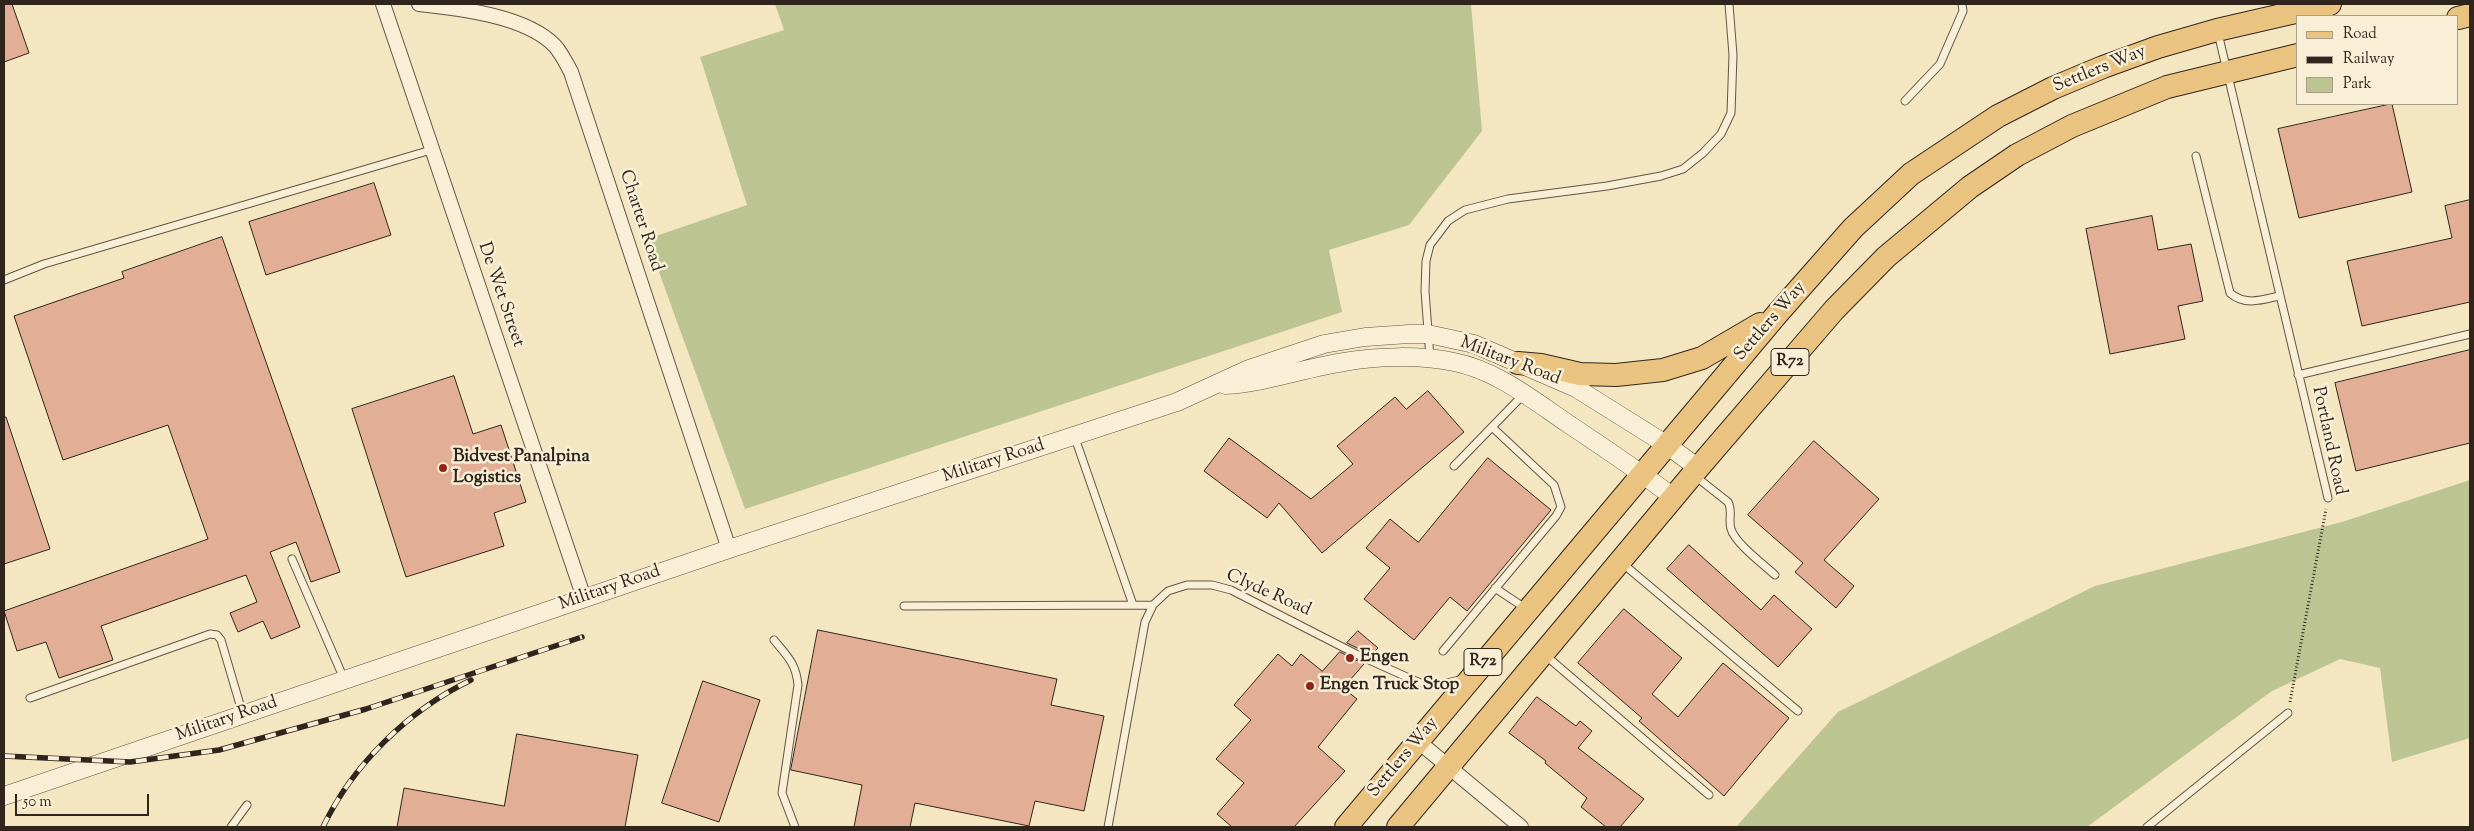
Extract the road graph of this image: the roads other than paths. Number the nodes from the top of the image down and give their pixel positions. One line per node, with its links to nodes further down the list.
1 (383, 4): 10 (street, De Wet Street)
2 (419, 4): 30 (street, Charter Road)
3 (1729, 4): 15 (lane)
4 (1962, 4): 9 (lane)
5 (2330, 4): 6 (main road, Settlers Way / R72)
6 (2217, 30): 8 (lane, Portland Road); 14 (main road, Settlers Way / R72)
7 (2296, 55): 8 (main road, R72)
8 (2226, 71): 13 (lane, Portland Road); 26 (main road, R72)
9 (1905, 101)
10 (431, 150): 12 (lane); 35 (street, De Wet Street)
11 (2196, 156): 13 (lane)
12 (4, 280)
13 (2280, 296): 19 (lane, Portland Road)
14 (1778, 313): 18 (main road); 24 (main road, Settlers Way / R72)
15 (1428, 334): 17 (lane); 18 (street, Military Road); 20 (street, Military Road)
16 (2470, 334): 19 (lane)
17 (1430, 359): 20 (street, Military Road); 21 (street, Military Road)
18 (1518, 363): 24 (street, Military Road)
19 (2298, 375): 29 (lane, Portland Road)
20 (1217, 386): 23 (street, Military Road)
21 (1524, 394): 22 (lane); 27 (street, Military Road)
22 (1492, 427): 25 (lane); 34 (lane)
23 (1074, 435): 30 (street, Military Road); 36 (lane)
24 (1666, 445): 26 (street, Military Road); 27 (main road, Settlers Way / R72)
25 (1454, 466)
26 (1695, 471): 28 (main road, R72); 33 (lane)
27 (1643, 474): 28 (street, Military Road); 39 (main road, Settlers Way / R72)
28 (1673, 497): 32 (main road, R72)
29 (2328, 498)
30 (729, 549): 35 (street, Military Road)
31 (292, 559): 44 (lane)
32 (1620, 561): 42 (main road, R72); 46 (lane)
33 (1775, 575)
34 (1495, 588): 39 (lane); 41 (lane)
35 (584, 598): 44 (street, Military Road)
36 (1133, 605): 37 (lane); 38 (lane)
37 (1153, 605): 43 (lane, Clyde Road); 56 (lane, Clyde Road)
38 (904, 606)
39 (1528, 610): 43 (main road, Settlers Way / R72)
40 (774, 640): 55 (lane)
41 (1443, 651)
42 (1543, 654): 50 (main road, R72); 51 (lane)
43 (1471, 677): 49 (main road, Settlers Way / R72)
44 (344, 679): 48 (street, Military Road)
45 (30, 698): 48 (lane)
46 (1798, 711)
47 (2288, 713): 60 (lane)
48 (243, 715): 52 (street, Military Road)
49 (1419, 742): 50 (street); 57 (main road, Settlers Way / R72)
50 (1450, 767): 58 (main road, R72); 59 (street)
51 (1709, 795)
52 (4, 796)
53 (247, 805): 54 (lane)
54 (232, 827)
55 (795, 827)
56 (1108, 827)
57 (1346, 827)
58 (1398, 827)
59 (1521, 827)
60 (2147, 827)

